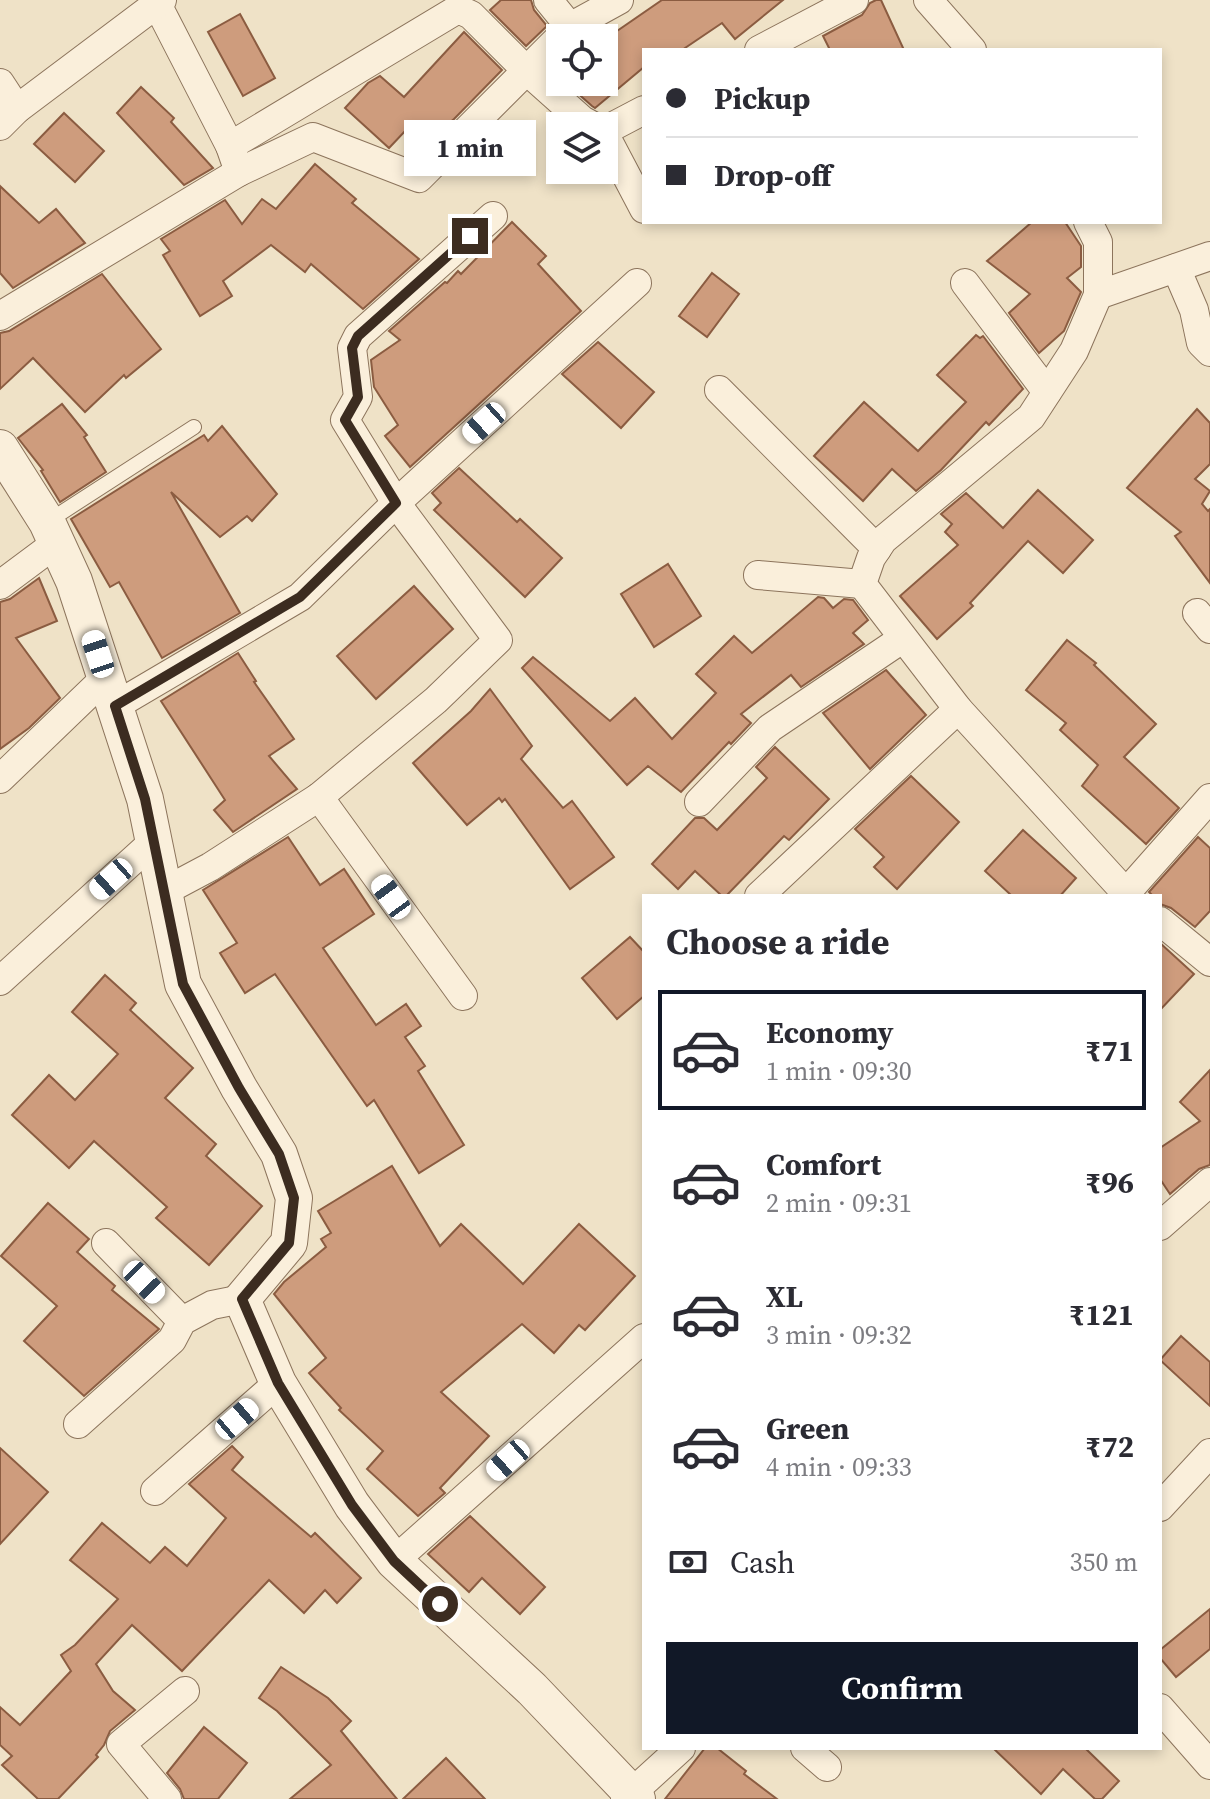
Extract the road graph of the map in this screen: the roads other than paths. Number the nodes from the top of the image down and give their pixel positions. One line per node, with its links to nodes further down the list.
1 (548, 0): 6 (street)
2 (619, 0): 7 (street)
3 (854, 0): 8 (street)
4 (928, 0): 9 (street)
5 (159, 2): 15 (street); 17 (street)
6 (568, 24)
7 (575, 24)
8 (763, 48)
9 (970, 48)
10 (546, 50): 11 (street)
11 (526, 70): 14 (street); 17 (street); 17 (street)
12 (0, 83): 15 (street)
13 (642, 111): 16 (street)
14 (573, 112)
15 (8, 117)
16 (618, 124)
17 (234, 159): 27 (street)
18 (618, 159): 19 (street)
19 (642, 205)
20 (493, 216): 33 (street)
21 (1089, 224): 26 (street)
22 (1210, 256): 23 (street)
23 (1176, 268): 26 (street); 28 (street)
24 (637, 283): 33 (street)
25 (965, 283): 30 (street)
26 (1098, 295): 30 (street)
27 (0, 316)
28 (1210, 352)
29 (719, 390): 35 (street)
30 (1047, 392): 35 (street)
31 (194, 427): 34 (lane)
32 (0, 448): 34 (street)
33 (396, 503): 40 (street); 43 (street)
34 (51, 533): 38 (street); 40 (street)
35 (877, 549): 37 (street)
36 (758, 575): 37 (street)
37 (862, 584): 39 (street)
38 (0, 585)
39 (902, 639): 41 (street); 45 (street)
40 (110, 692): 42 (street); 46 (street)
41 (958, 709): 48 (street); 49 (street)
42 (0, 779)
43 (319, 797): 47 (street); 54 (street)
44 (1210, 798): 50 (street)
45 (699, 802)
46 (153, 842): 47 (street); 53 (street)
47 (163, 892): 58 (street)
48 (761, 894)
49 (1125, 894)
50 (1127, 894)
51 (1162, 923): 52 (street)
52 (1210, 962)
53 (0, 981)
54 (463, 996)
55 (1210, 1182): 56 (street)
56 (1162, 1224)
57 (106, 1243): 59 (street)
58 (242, 1299): 59 (street); 61 (street)
59 (182, 1321): 62 (street)
60 (642, 1340): 66 (street)
61 (278, 1383): 64 (street); 66 (street)
62 (78, 1424)
63 (1210, 1453): 65 (street)
64 (155, 1491)
65 (1162, 1505)
66 (394, 1561): 73 (street)
67 (185, 1691): 74 (street)
68 (1162, 1710): 71 (street)
69 (679, 1750): 73 (street)
70 (807, 1750): 72 (street)
71 (1210, 1765)
72 (827, 1767)
73 (631, 1797)
74 (167, 1799)

